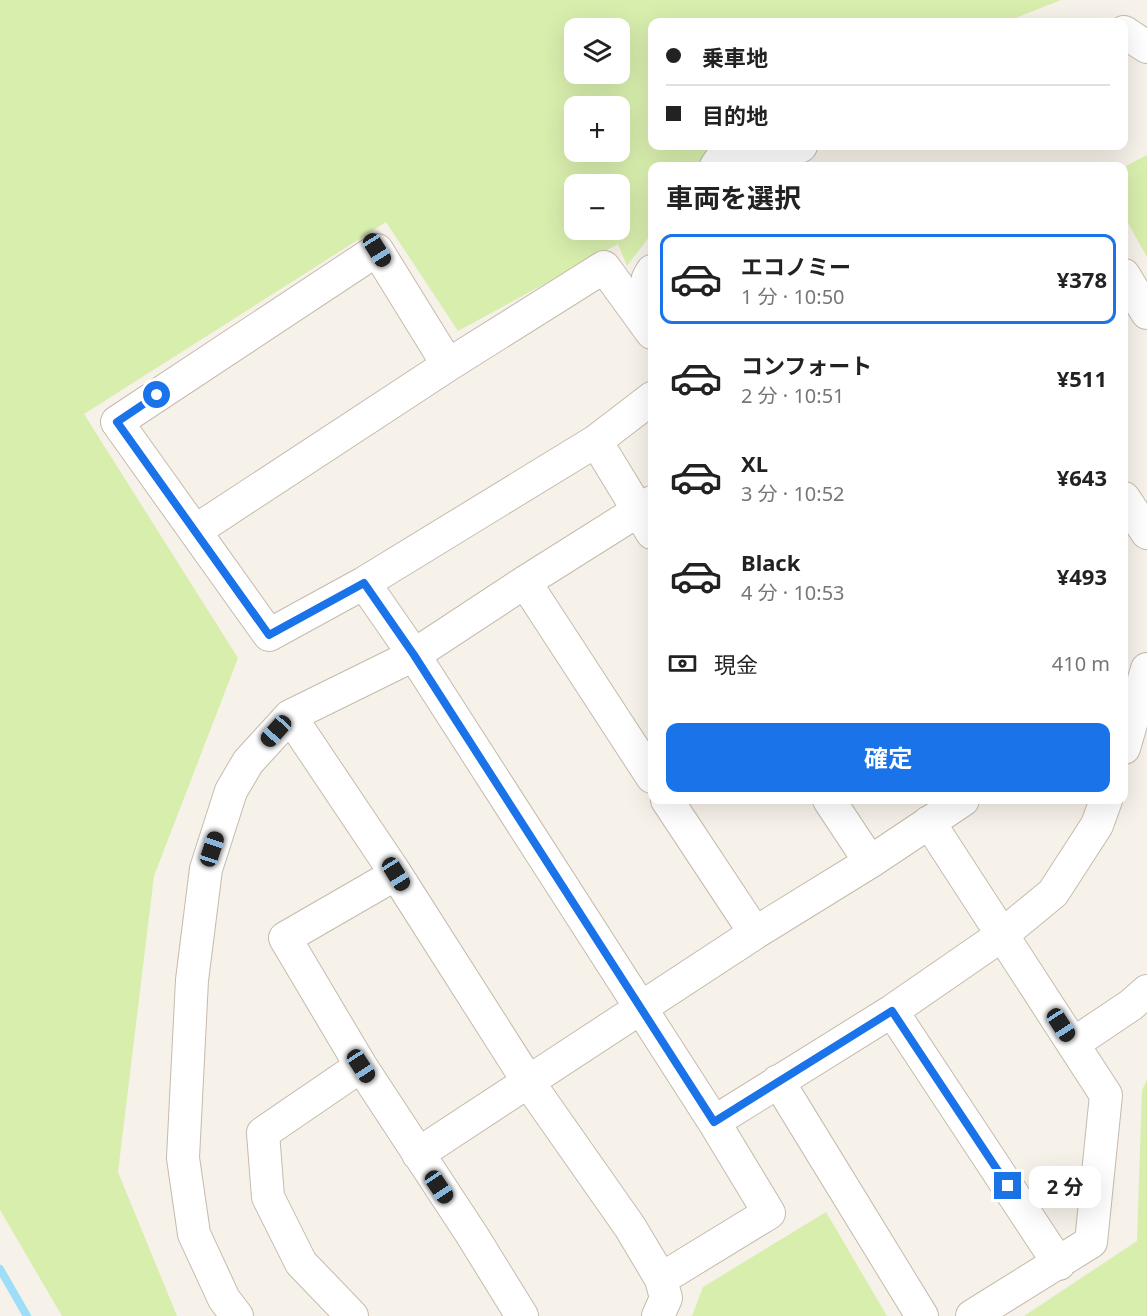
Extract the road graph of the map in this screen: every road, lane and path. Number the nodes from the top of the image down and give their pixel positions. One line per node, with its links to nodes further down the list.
1 (1128, 34): 2 (street)
2 (1147, 46)
3 (793, 150): 4 (street)
4 (719, 162)
5 (1128, 281): 6 (street)
6 (1147, 313)
7 (648, 328): 8 (street)
8 (448, 365): 13 (street); 13 (street)
9 (648, 401): 10 (street)
10 (596, 441): 12 (street); 16 (street)
11 (1128, 504): 14 (street)
12 (648, 515): 15 (street)
13 (195, 531): 16 (street)
14 (1147, 533)
15 (525, 582): 17 (street); 23 (street)
16 (364, 583): 17 (street)
17 (414, 655): 19 (street); 34 (street)
18 (1147, 669): 20 (street)
19 (290, 716): 30 (street); 44 (street)
20 (1128, 734)
21 (1128, 750): 22 (street)
22 (1147, 758)
23 (648, 771)
24 (670, 804): 31 (street)
25 (832, 804): 29 (street)
26 (957, 804): 28 (street)
27 (1105, 804): 32 (street)
28 (929, 822): 29 (street); 32 (street)
29 (870, 862): 31 (street)
30 (396, 874): 37 (street); 39 (street)
31 (755, 933): 34 (street)
32 (1002, 935): 35 (street); 36 (street)
33 (1147, 991): 36 (street)
34 (641, 1009): 39 (street); 40 (street)
35 (892, 1011): 38 (street); 42 (street)
36 (1073, 1044): 42 (street)
37 (361, 1066): 41 (street); 45 (street)
38 (778, 1081): 40 (street); 48 (street)
39 (529, 1083): 41 (street); 43 (street)
40 (714, 1122): 43 (street)
41 (418, 1154): 46 (street)
42 (1059, 1264): 49 (street)
43 (661, 1280): 47 (street)
44 (237, 1316)
45 (352, 1316)
46 (522, 1316)
47 (658, 1316)
48 (922, 1316)
49 (972, 1316)

